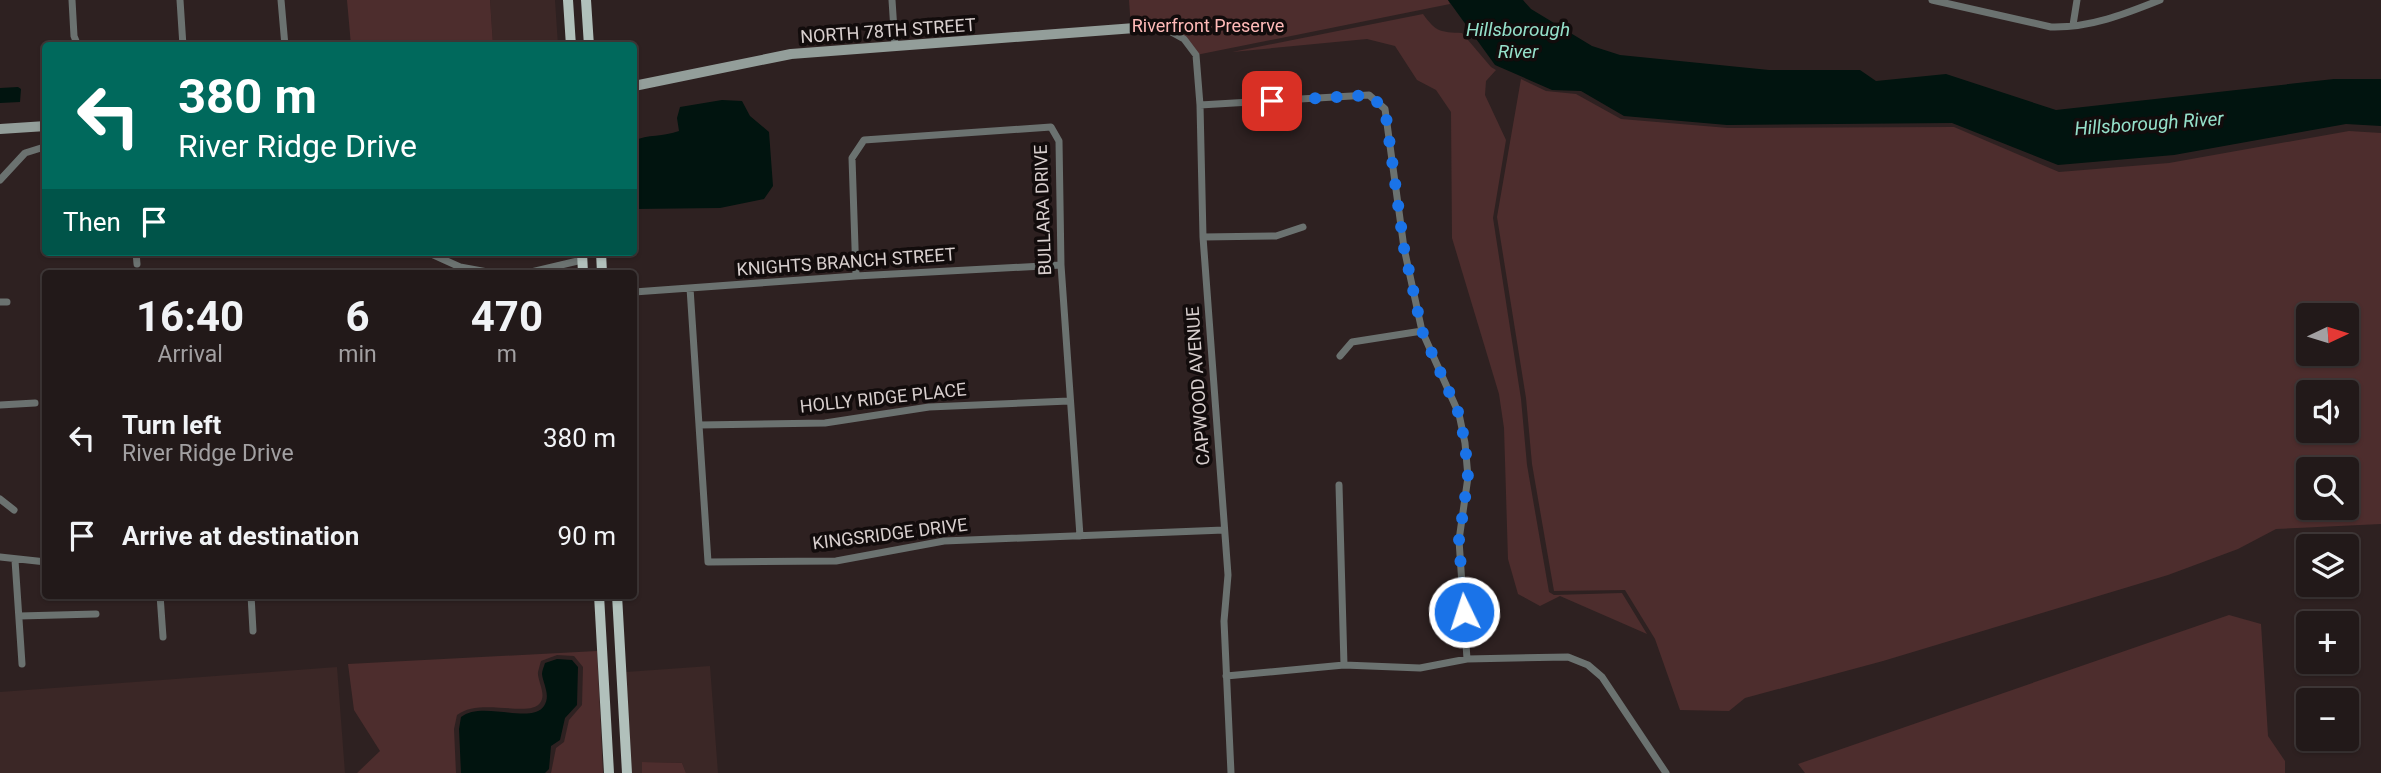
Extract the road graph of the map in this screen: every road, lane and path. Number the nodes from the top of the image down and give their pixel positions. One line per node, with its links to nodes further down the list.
1 (72, 0): 12 (street)
2 (180, 0): 13 (street)
3 (281, 0): 14 (street)
4 (568, 0): 15 (main road)
5 (586, 0): 16 (main road)
6 (892, 0): 17 (street)
7 (1932, 0): 10 (street)
8 (2077, 0): 10 (street)
9 (2160, 0): 10 (street)
10 (2073, 25)
11 (1148, 27): 17 (street, NORTH 78TH STREET); 19 (street, CAPWOOD AVENUE)
12 (76, 42)
13 (183, 42)
14 (285, 42)
15 (571, 42)
16 (589, 42)
17 (895, 46): 18 (street, NORTH 78TH STREET)
18 (637, 85)
19 (1200, 105): 25 (street, CAPWOOD AVENUE); 36 (street)
20 (42, 127): 21 (street)
21 (0, 129)
22 (42, 148): 23 (street)
23 (0, 180)
24 (1303, 227): 25 (street)
25 (1203, 237): 45 (street, CAPWOOD AVENUE)
26 (136, 256): 29 (street)
27 (436, 256): 31 (street)
28 (582, 256): 32 (street)
29 (137, 264)
30 (1061, 265): 33 (street, KNIGHTS BRANCH STREET); 33 (street, BULLARA DRIVE); 38 (street, BULLARA DRIVE)
31 (476, 270)
32 (537, 270)
33 (856, 276): 34 (street, KNIGHTS BRANCH STREET)
34 (690, 288): 35 (street, KNIGHTS BRANCH STREET); 41 (street, KINGSRIDGE DRIVE)
35 (637, 292)
36 (1422, 331): 37 (street); 58 (street)
37 (1340, 356)
38 (1069, 401): 41 (street, HOLLY RIDGE PLACE); 46 (street, BULLARA DRIVE)
39 (35, 403): 40 (street)
40 (0, 405)
41 (699, 425): 46 (street, KINGSRIDGE DRIVE)
42 (1339, 485): 60 (street)
43 (0, 499): 44 (street)
44 (15, 510)
45 (1224, 530): 46 (street, KINGSRIDGE DRIVE); 61 (street, CAPWOOD AVENUE)
46 (1080, 536)
47 (0, 557): 48 (street)
48 (15, 560): 49 (street); 55 (street)
49 (42, 562)
50 (160, 599): 57 (street)
51 (251, 599): 56 (street)
52 (599, 599): 63 (main road)
53 (617, 599): 62 (main road)
54 (96, 614): 55 (street)
55 (19, 616): 59 (street)
56 (253, 631)
57 (163, 637)
58 (1467, 659): 60 (street); 67 (street)
59 (22, 664)
60 (1344, 665): 61 (street)
61 (1226, 676): 66 (street, CAPWOOD AVENUE)
62 (623, 707): 63 (main road); 65 (main road)
63 (605, 709): 64 (main road)
64 (609, 773)
65 (627, 773)
66 (1231, 773)
67 (1666, 773)

